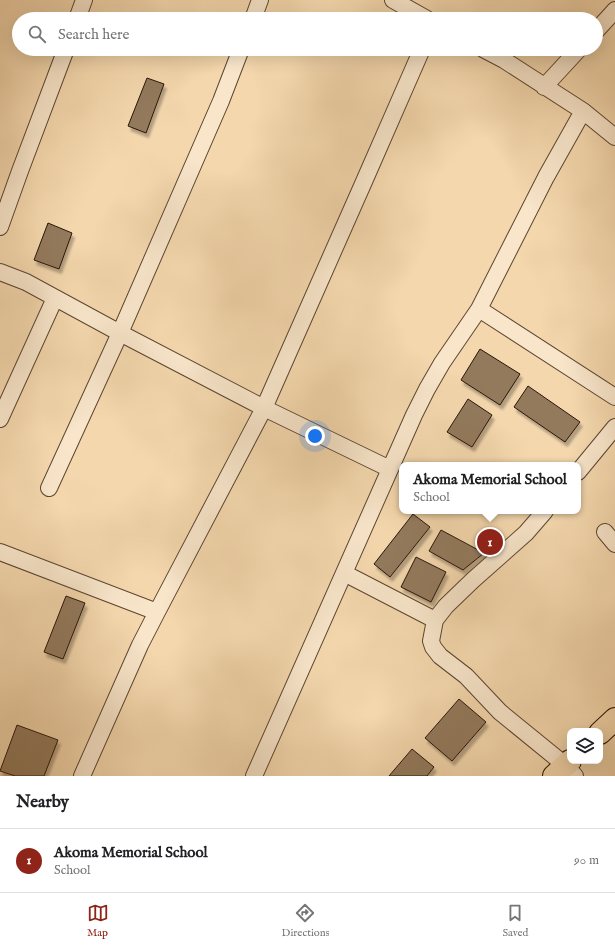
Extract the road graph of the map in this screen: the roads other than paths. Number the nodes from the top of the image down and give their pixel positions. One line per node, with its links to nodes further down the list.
1 (84, 0): 5 (street)
2 (260, 0): 6 (street)
3 (393, 0): 7 (street)
4 (615, 10): 8 (street)
5 (80, 12)
6 (256, 12)
7 (414, 12)
8 (603, 23)
9 (63, 56): 17 (street)
10 (238, 56): 21 (street)
11 (419, 56): 23 (street)
12 (496, 56): 14 (street)
13 (573, 56): 14 (street)
14 (544, 87): 15 (street)
15 (583, 111): 16 (street); 20 (street)
16 (615, 137)
17 (0, 227)
18 (0, 272): 19 (street)
19 (55, 298): 21 (street); 24 (street)
20 (479, 309): 22 (street); 27 (street)
21 (120, 333): 23 (street); 28 (street)
22 (615, 397)
23 (264, 408): 27 (street); 34 (street)
24 (0, 419)
25 (615, 427): 26 (street)
26 (581, 468)
27 (390, 469): 33 (street)
28 (49, 488)
29 (542, 514): 35 (street)
30 (604, 532): 31 (street)
31 (615, 544)
32 (0, 552): 34 (street)
33 (344, 573): 35 (street); 40 (street)
34 (156, 612): 39 (street)
35 (435, 620): 38 (street)
36 (615, 719): 37 (main road)
37 (603, 730)
38 (566, 770)
39 (82, 776)
40 (254, 776)

